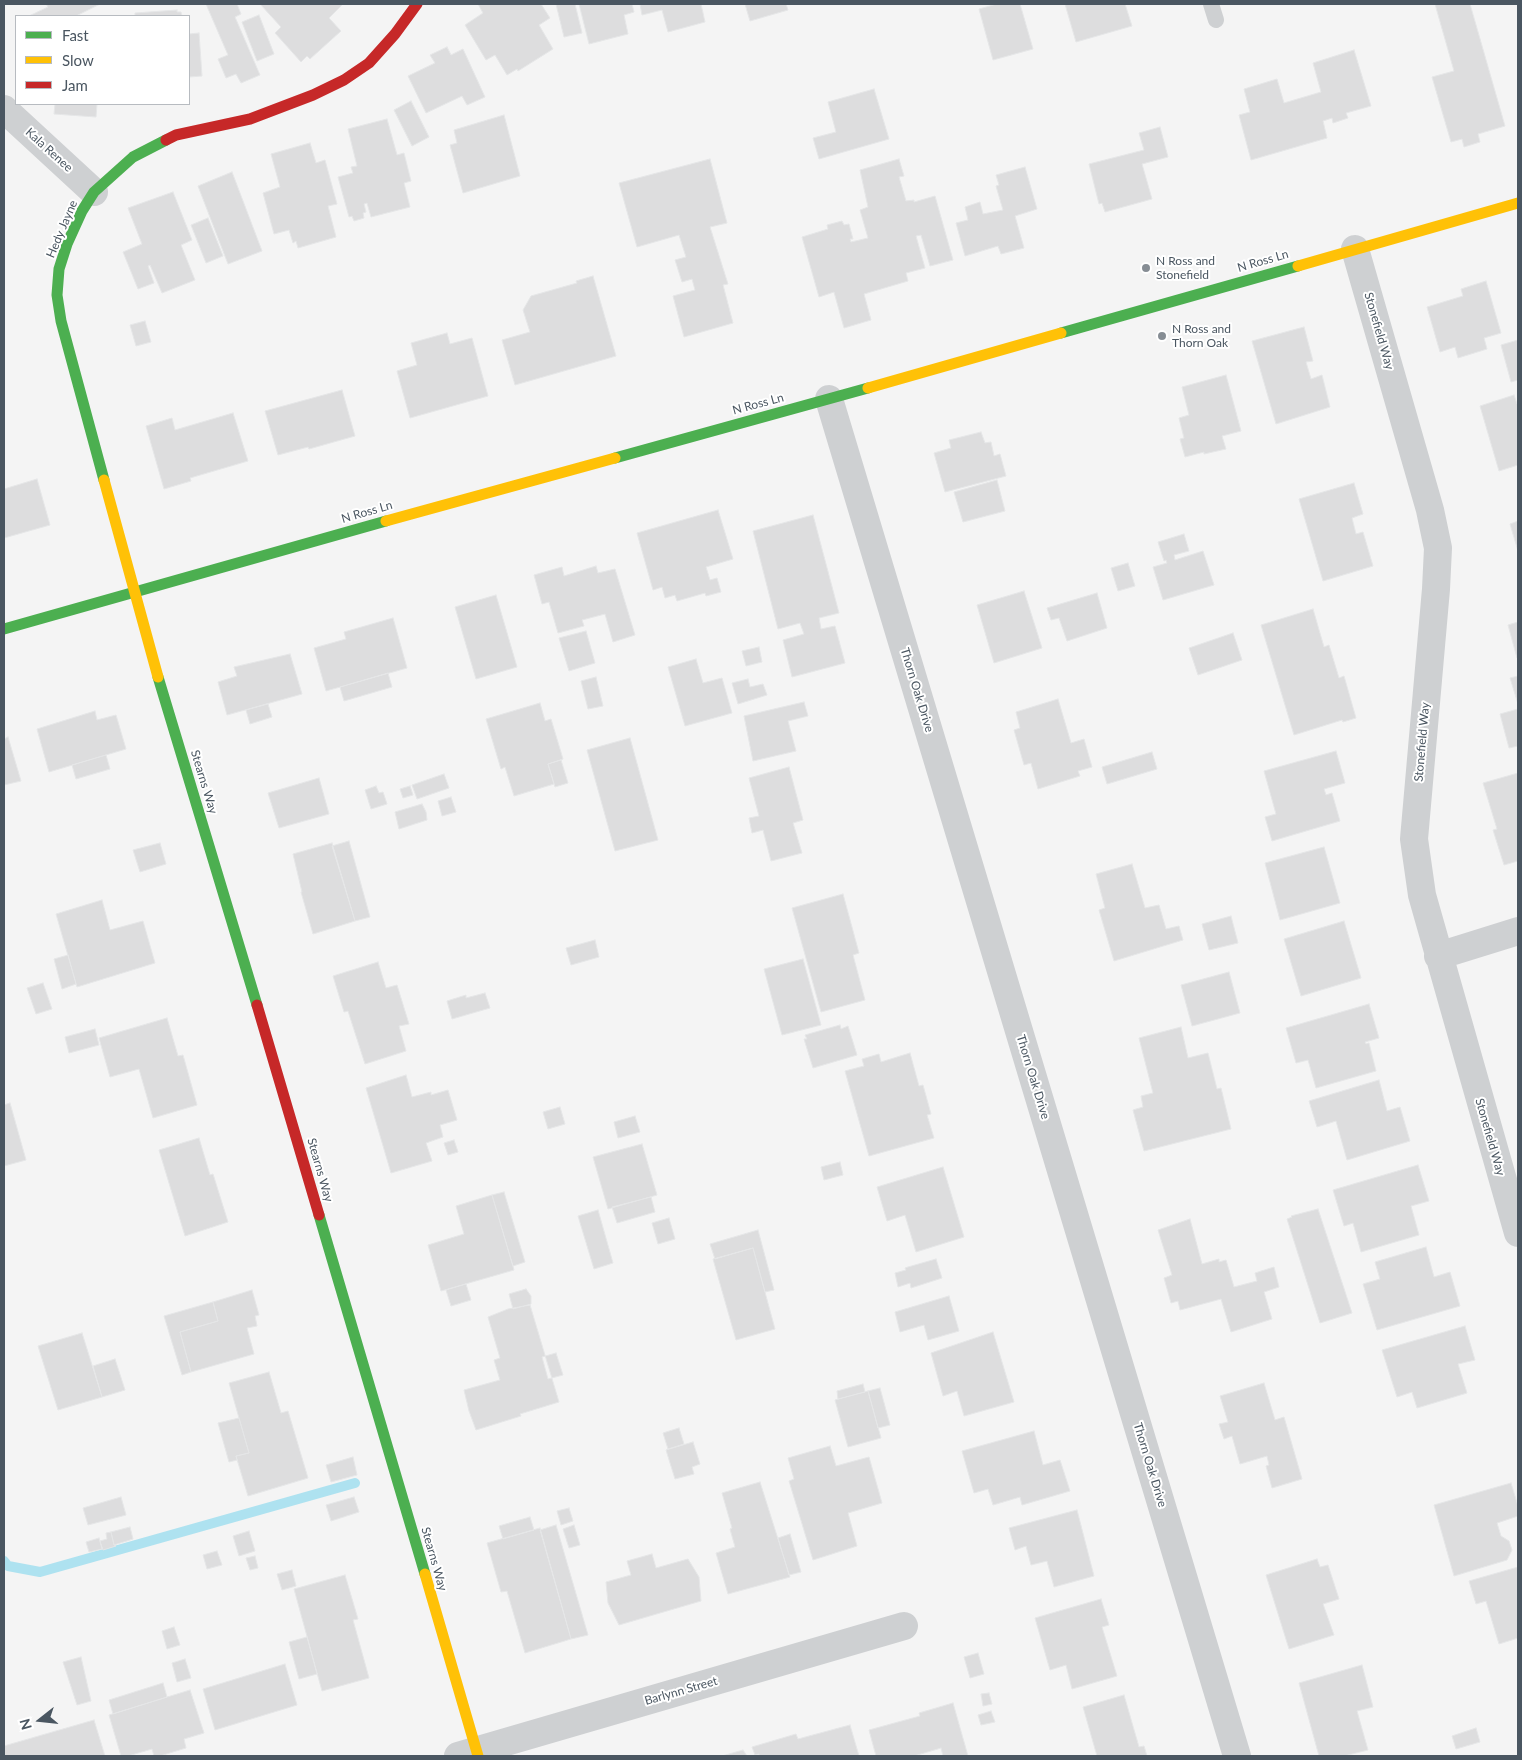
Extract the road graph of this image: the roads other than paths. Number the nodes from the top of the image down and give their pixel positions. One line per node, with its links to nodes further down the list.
1 (417, 4): 5 (street, Hedy Jayne)
2 (1211, 4): 3 (lane)
3 (1216, 20)
4 (4, 109): 5 (street, Kala Renee)
5 (94, 192): 9 (street, Hedy Jayne)
6 (1518, 203): 7 (street, N Ross Ln)
7 (1355, 249): 8 (street, N Ross Ln); 12 (street, Stonefield Way)
8 (829, 398): 9 (street, N Ross Ln); 16 (street, Thorn Oak Drive)
9 (134, 592): 10 (street, N Ross Ln); 15 (street, Stearns Way)
10 (4, 629)
11 (1518, 931): 12 (street)
12 (1438, 956): 13 (street, Stonefield Way)
13 (1518, 1233)
14 (904, 1626): 15 (street, Barlynn Street)
15 (471, 1755)
16 (1237, 1756)

